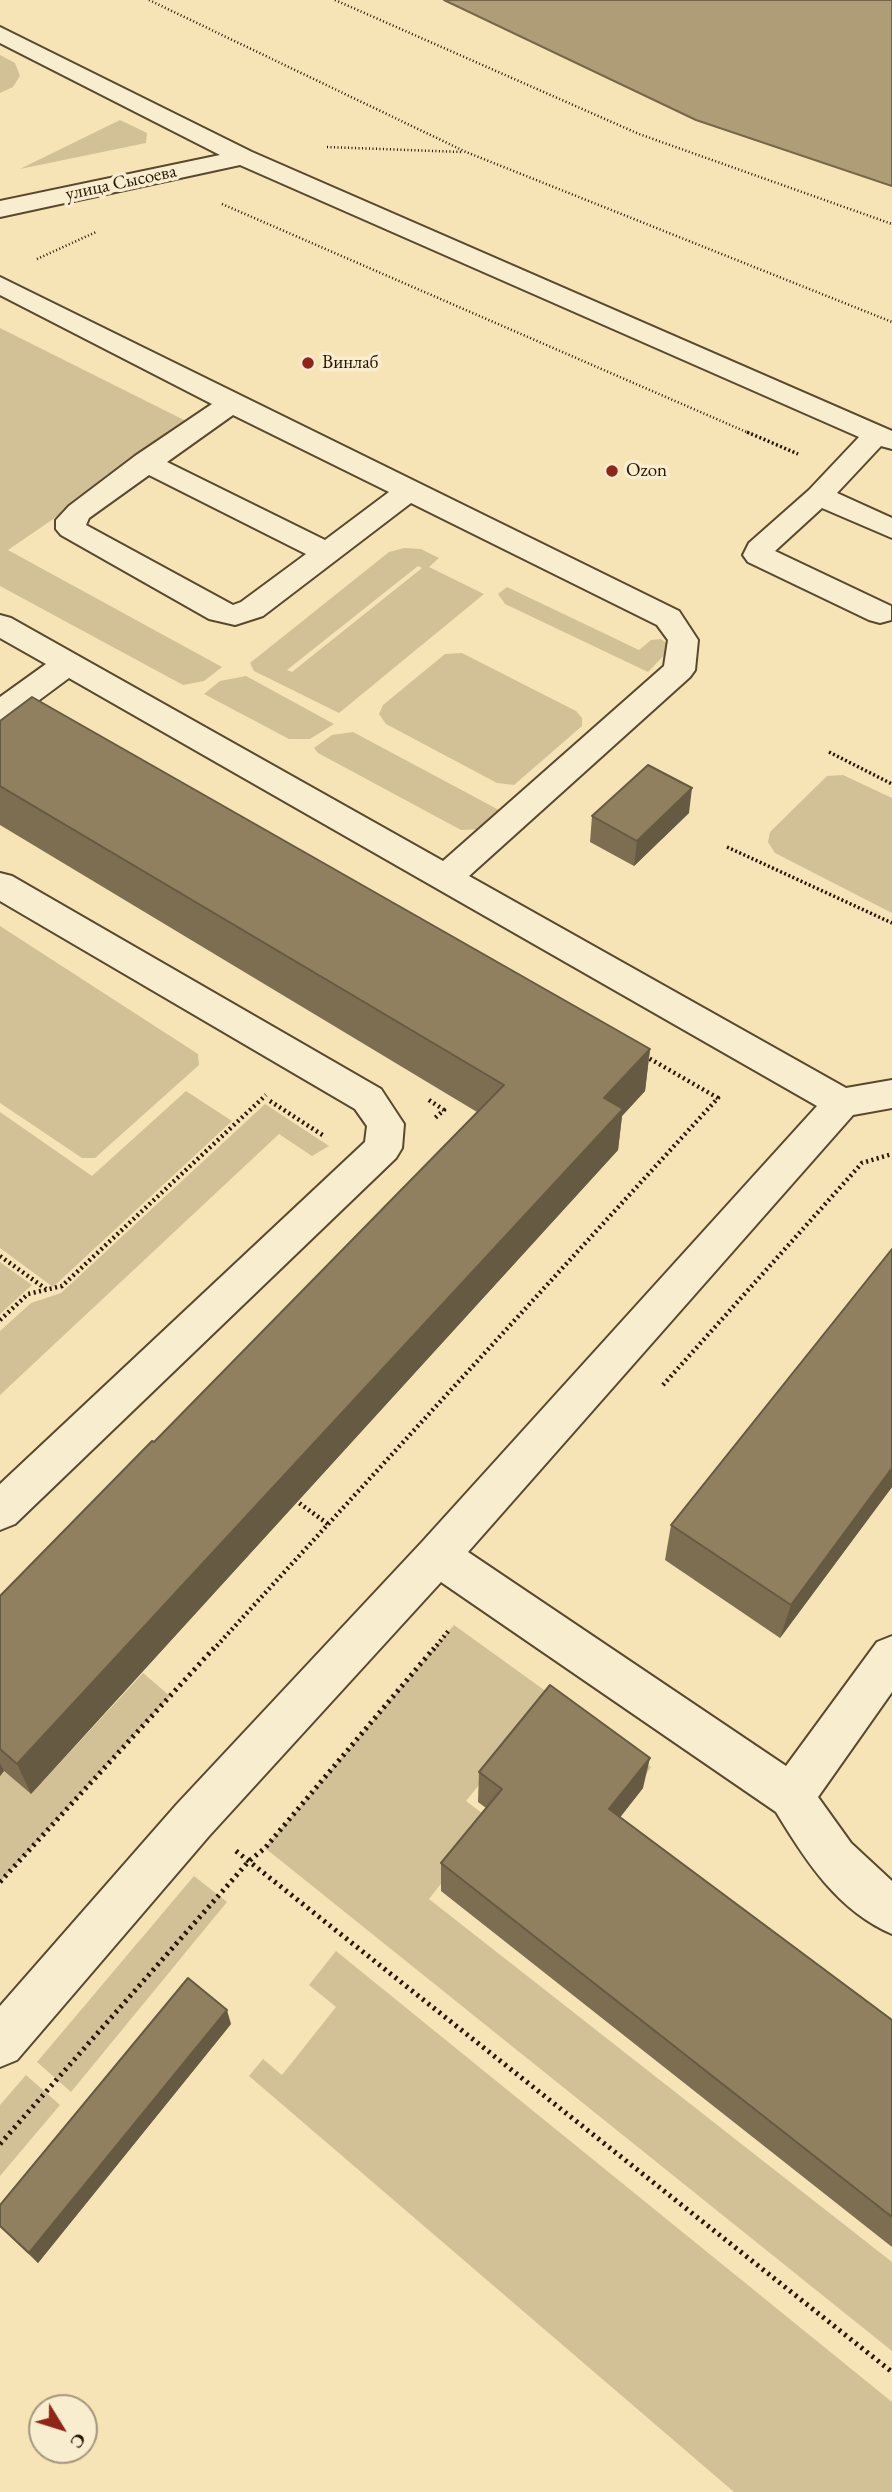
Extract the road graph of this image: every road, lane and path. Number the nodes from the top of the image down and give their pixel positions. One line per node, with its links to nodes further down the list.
1 (149, 0): 9 (path)
2 (335, 0): 7 (path)
3 (0, 34): 4 (street)
4 (243, 157): 6 (street, улица Сысоева); 11 (street)
5 (214, 200): 13 (path)
6 (0, 209)
7 (892, 224)
8 (0, 285): 10 (street)
9 (892, 322)
10 (231, 403): 12 (street); 14 (street)
11 (884, 438): 13 (street)
12 (145, 462): 17 (street); 17 (street)
13 (841, 472): 15 (street)
14 (410, 491): 17 (street); 25 (street)
15 (819, 496): 16 (street); 18 (street)
16 (892, 529)
17 (325, 552)
18 (880, 613)
19 (0, 625): 20 (street)
20 (67, 664): 21 (street); 25 (street)
21 (0, 713)
22 (828, 752): 23 (path)
23 (892, 784)
24 (727, 847): 27 (path)
25 (444, 878): 33 (street)
26 (0, 885): 29 (street)
27 (892, 923)
28 (633, 1049): 43 (path)
29 (302, 1061): 32 (path); 36 (street)
30 (892, 1094): 33 (street)
31 (420, 1095): 34 (path)
32 (264, 1097): 36 (path); 38 (path)
33 (842, 1103): 44 (street)
34 (434, 1119)
35 (892, 1154): 40 (path)
36 (366, 1164): 42 (street)
37 (0, 1256): 38 (path)
38 (46, 1289): 39 (path)
39 (0, 1320)
40 (659, 1389)
41 (285, 1493): 43 (path)
42 (0, 1511)
43 (328, 1524): 50 (path)
44 (437, 1556): 45 (street); 48 (street)
45 (484, 1585): 47 (street); 49 (path)
46 (892, 1656): 47 (street)
47 (793, 1796): 51 (street)
48 (193, 1820): 49 (path); 52 (street)
49 (250, 1861): 53 (path); 54 (path)
50 (0, 1882)
51 (892, 1910)
52 (0, 2043)
53 (0, 2144)
54 (892, 2372)

